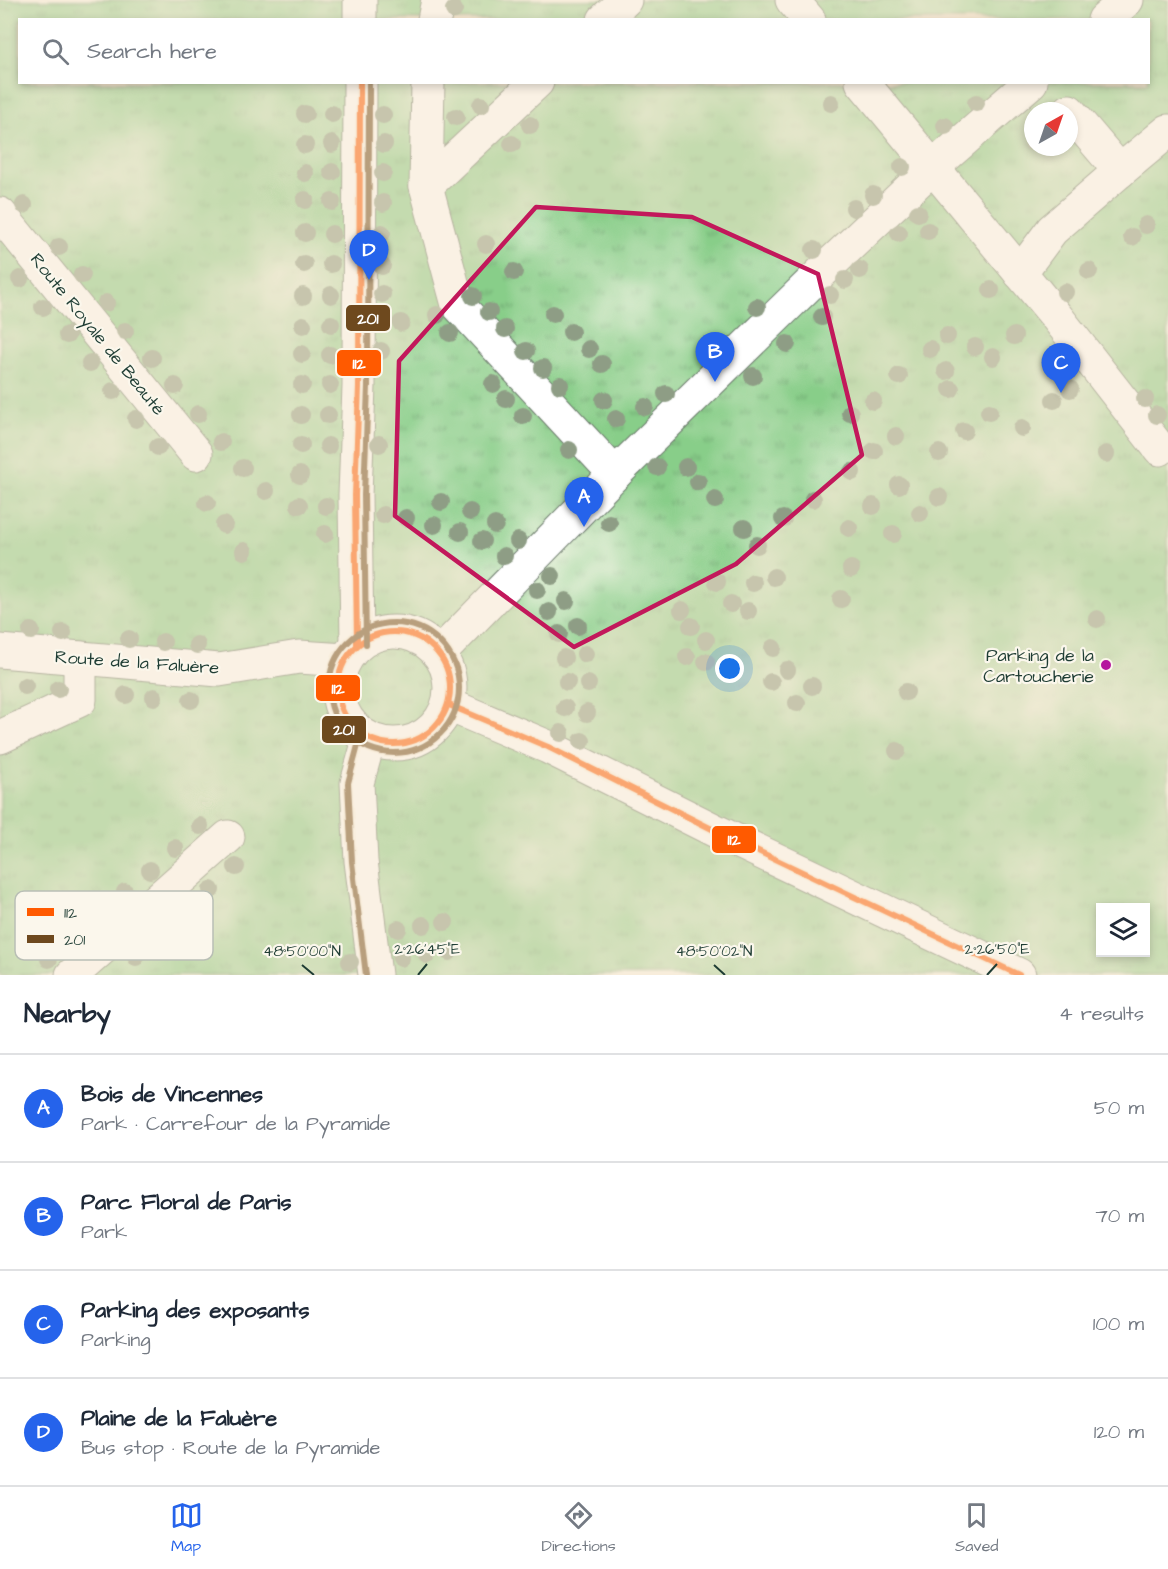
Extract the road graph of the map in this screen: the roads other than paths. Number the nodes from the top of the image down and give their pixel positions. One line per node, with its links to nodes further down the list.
1 (360, 0): 6 (street)
2 (438, 0): 7 (street)
3 (625, 0): 8 (street)
4 (792, 0): 9 (street)
5 (1127, 0): 10 (street)
6 (360, 18)
7 (434, 18)
8 (606, 18)
9 (807, 18)
10 (1106, 18)
11 (360, 84): 29 (street)
12 (428, 84): 22 (street)
13 (535, 84): 22 (street)
14 (864, 84): 20 (street)
15 (1029, 84): 20 (street)
16 (1046, 84): 17 (street)
17 (1061, 102)
18 (1078, 122): 21 (street)
19 (1168, 130): 21 (street)
20 (933, 167): 24 (street); 27 (street)
21 (1120, 171): 24 (street)
22 (426, 186): 27 (street)
23 (0, 214): 26 (street, Route Royale de Beauté)
24 (1020, 273): 25 (street)
25 (1160, 449)
26 (196, 454)
27 (615, 474): 30 (street)
28 (0, 651): 31 (street, Route de la Faluère)
29 (351, 652): 30 (street); 31 (street, Route de la Faluère); 34 (street)
30 (439, 654): 32 (street)
31 (80, 658): 33 (street)
32 (449, 705): 34 (street); 40 (street)
33 (0, 737)
34 (369, 740): 39 (street)
35 (228, 837): 36 (street)
36 (167, 891)
37 (89, 960): 38 (street)
38 (72, 975)
39 (375, 975)
40 (1019, 975)

